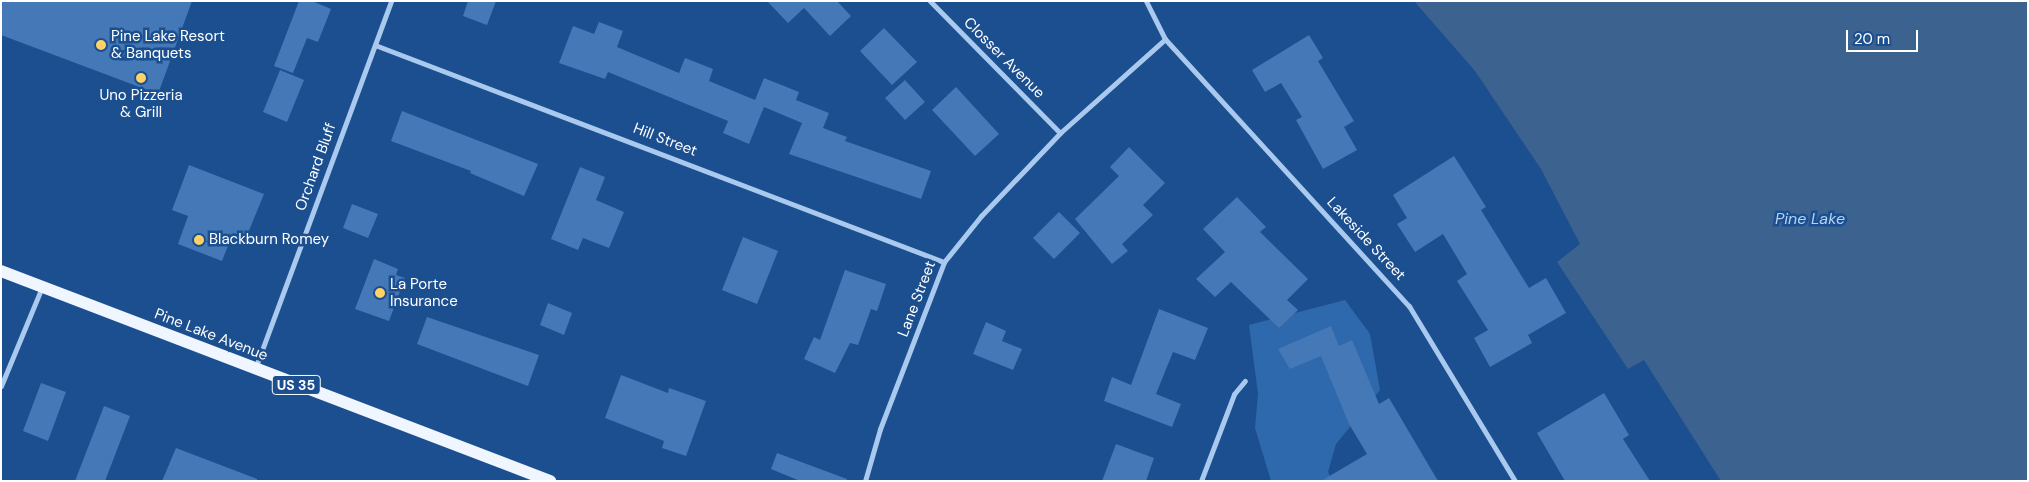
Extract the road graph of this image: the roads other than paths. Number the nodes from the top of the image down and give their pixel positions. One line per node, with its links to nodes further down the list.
1 (392, 1): 5 (street, Orchard Bluff)
2 (930, 1): 6 (street, Closser Avenue)
3 (1146, 1): 4 (street, Lakeside Street)
4 (1165, 39): 6 (street); 16 (street, Lakeside Street)
5 (375, 44): 7 (street, Hill Street); 10 (street, Orchard Bluff)
6 (1060, 132): 7 (street, Lane Street)
7 (944, 262): 14 (street, Lane Street)
8 (1, 271): 9 (main road, Pine Lake Avenue / US 35)
9 (42, 286): 10 (main road, Pine Lake Avenue / US 35); 12 (street)
10 (255, 369): 13 (main road, Pine Lake Avenue / US 35)
11 (1245, 381): 15 (street)
12 (1, 386)
13 (550, 481)
14 (865, 481)
15 (1201, 481)
16 (1515, 481)

